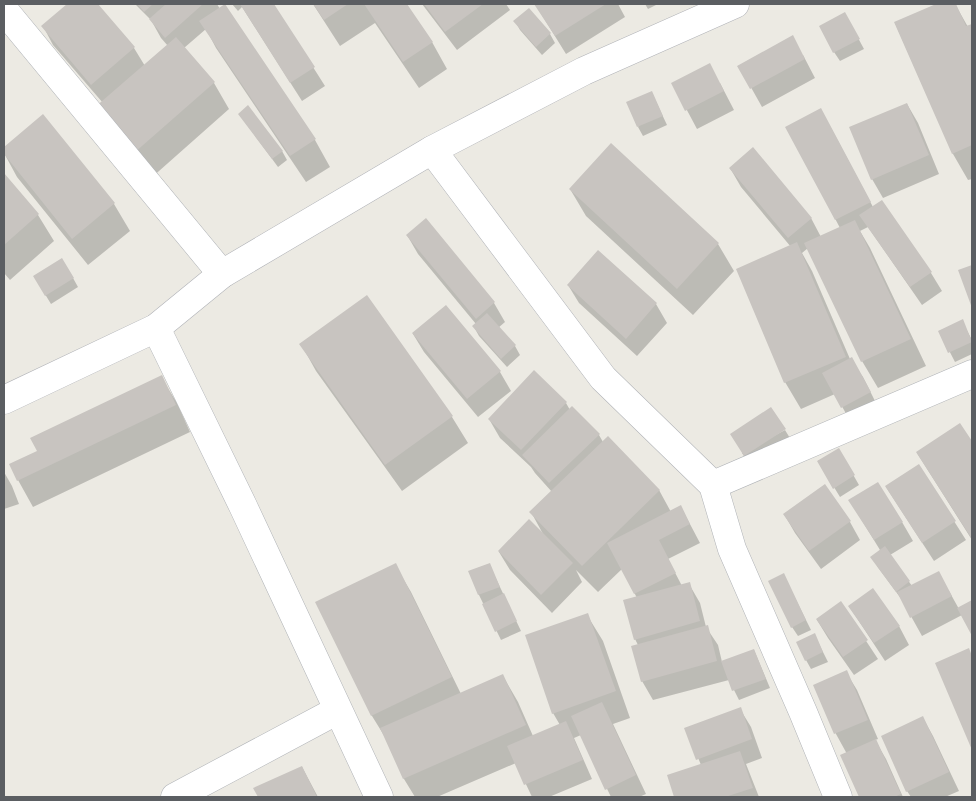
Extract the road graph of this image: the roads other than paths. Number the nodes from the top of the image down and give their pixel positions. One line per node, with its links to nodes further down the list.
1 (735, 4): 3 (street)
2 (12, 10): 4 (street)
3 (432, 150): 4 (street); 8 (street)
4 (222, 274): 5 (street)
5 (156, 328): 7 (street); 9 (street)
6 (972, 374): 8 (street)
7 (4, 400)
8 (714, 485): 12 (street)
9 (338, 710): 10 (street); 11 (street)
10 (175, 797)
11 (379, 797)
12 (838, 797)

